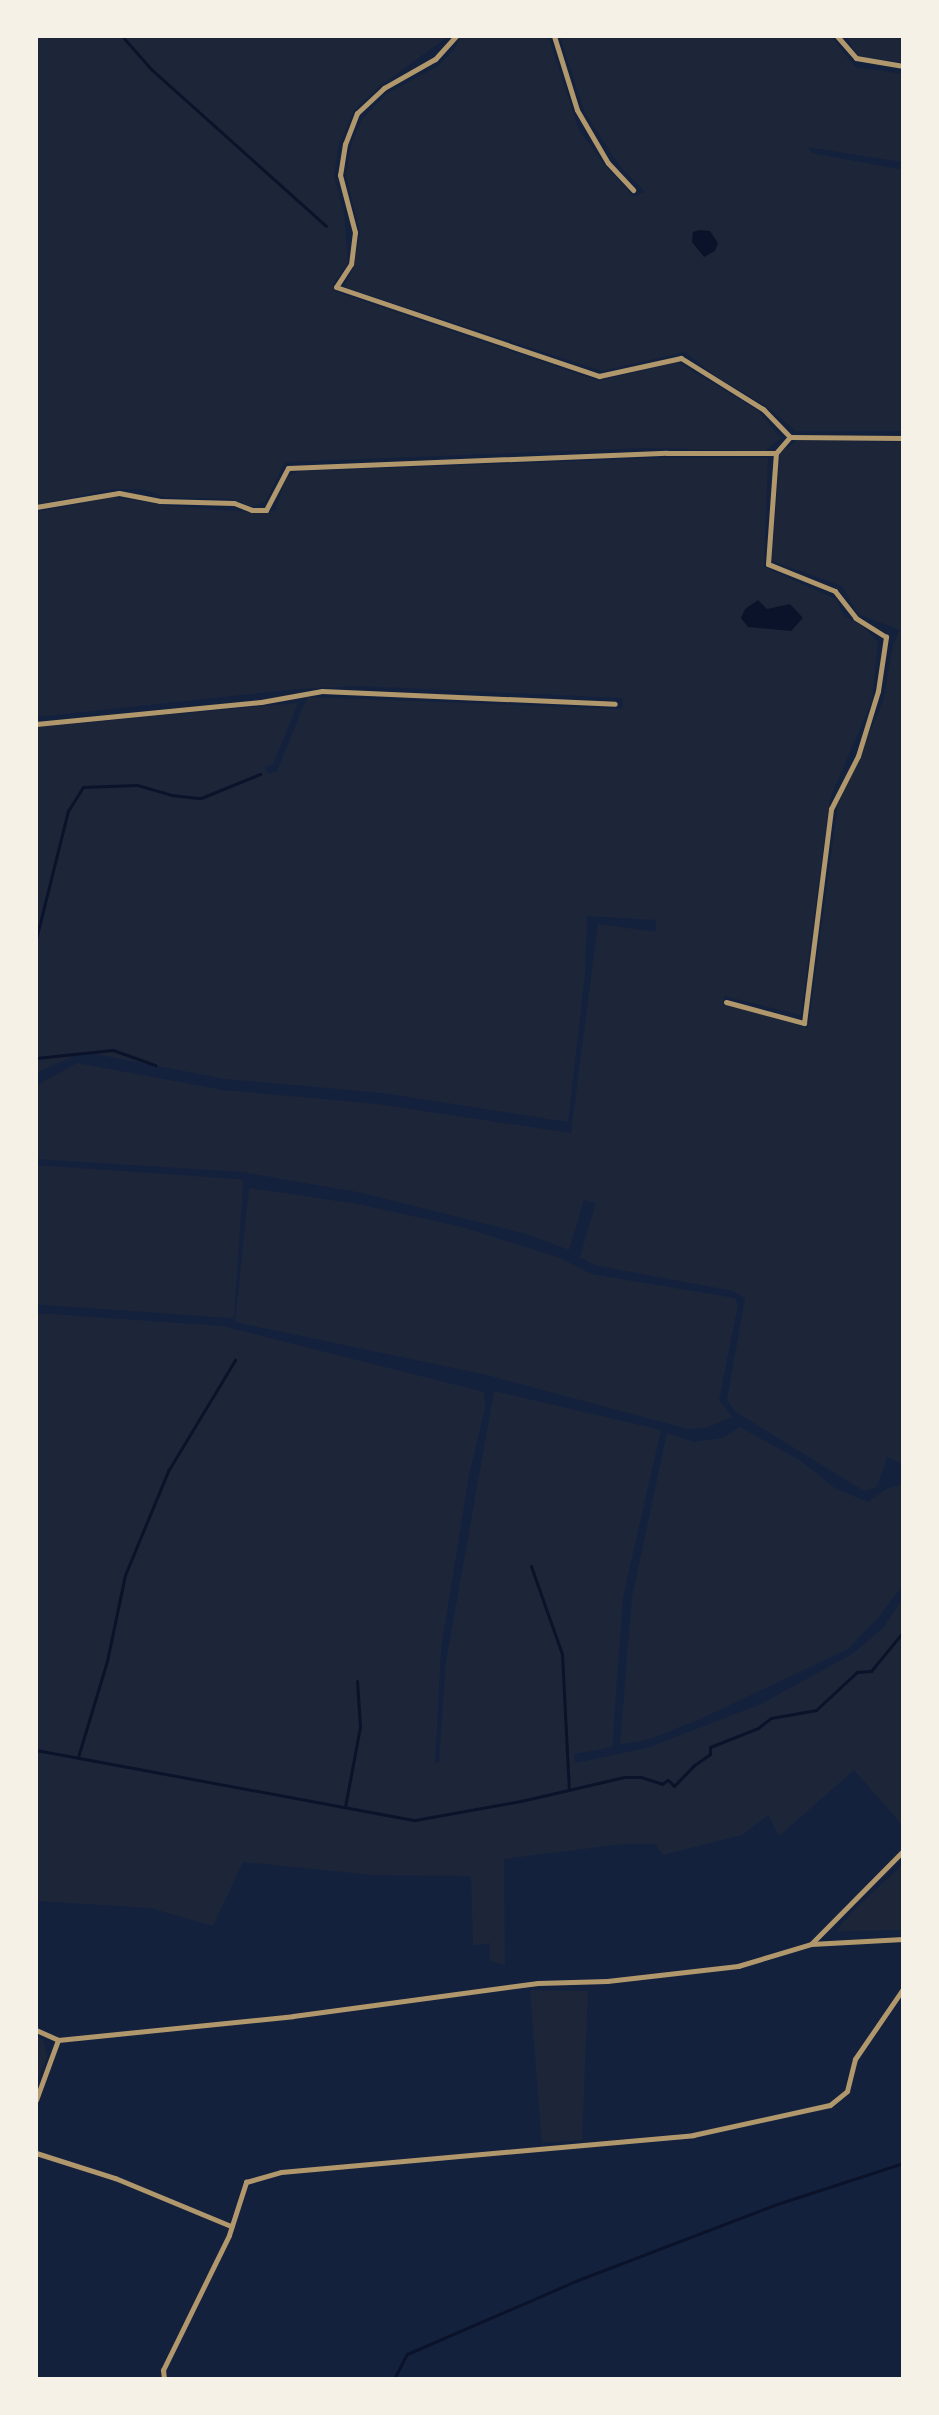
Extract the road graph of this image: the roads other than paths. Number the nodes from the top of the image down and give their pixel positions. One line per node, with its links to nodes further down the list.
1 (456, 36): 6 (street)
2 (554, 36): 5 (street)
3 (837, 36): 4 (street)
4 (903, 66)
5 (633, 190)
6 (790, 437): 7 (street); 8 (street)
7 (903, 438)
8 (776, 453): 9 (street); 12 (street)
9 (36, 507)
10 (615, 704): 11 (street)
11 (36, 724)
12 (726, 1002)
13 (903, 1851): 15 (street)
14 (903, 1939): 15 (street)
15 (811, 1944): 18 (street)
16 (903, 1989): 21 (street)
17 (36, 2030): 18 (street)
18 (58, 2040): 19 (street)
19 (36, 2100)
20 (36, 2152): 21 (street)
21 (231, 2226): 22 (street)
22 (164, 2379)

